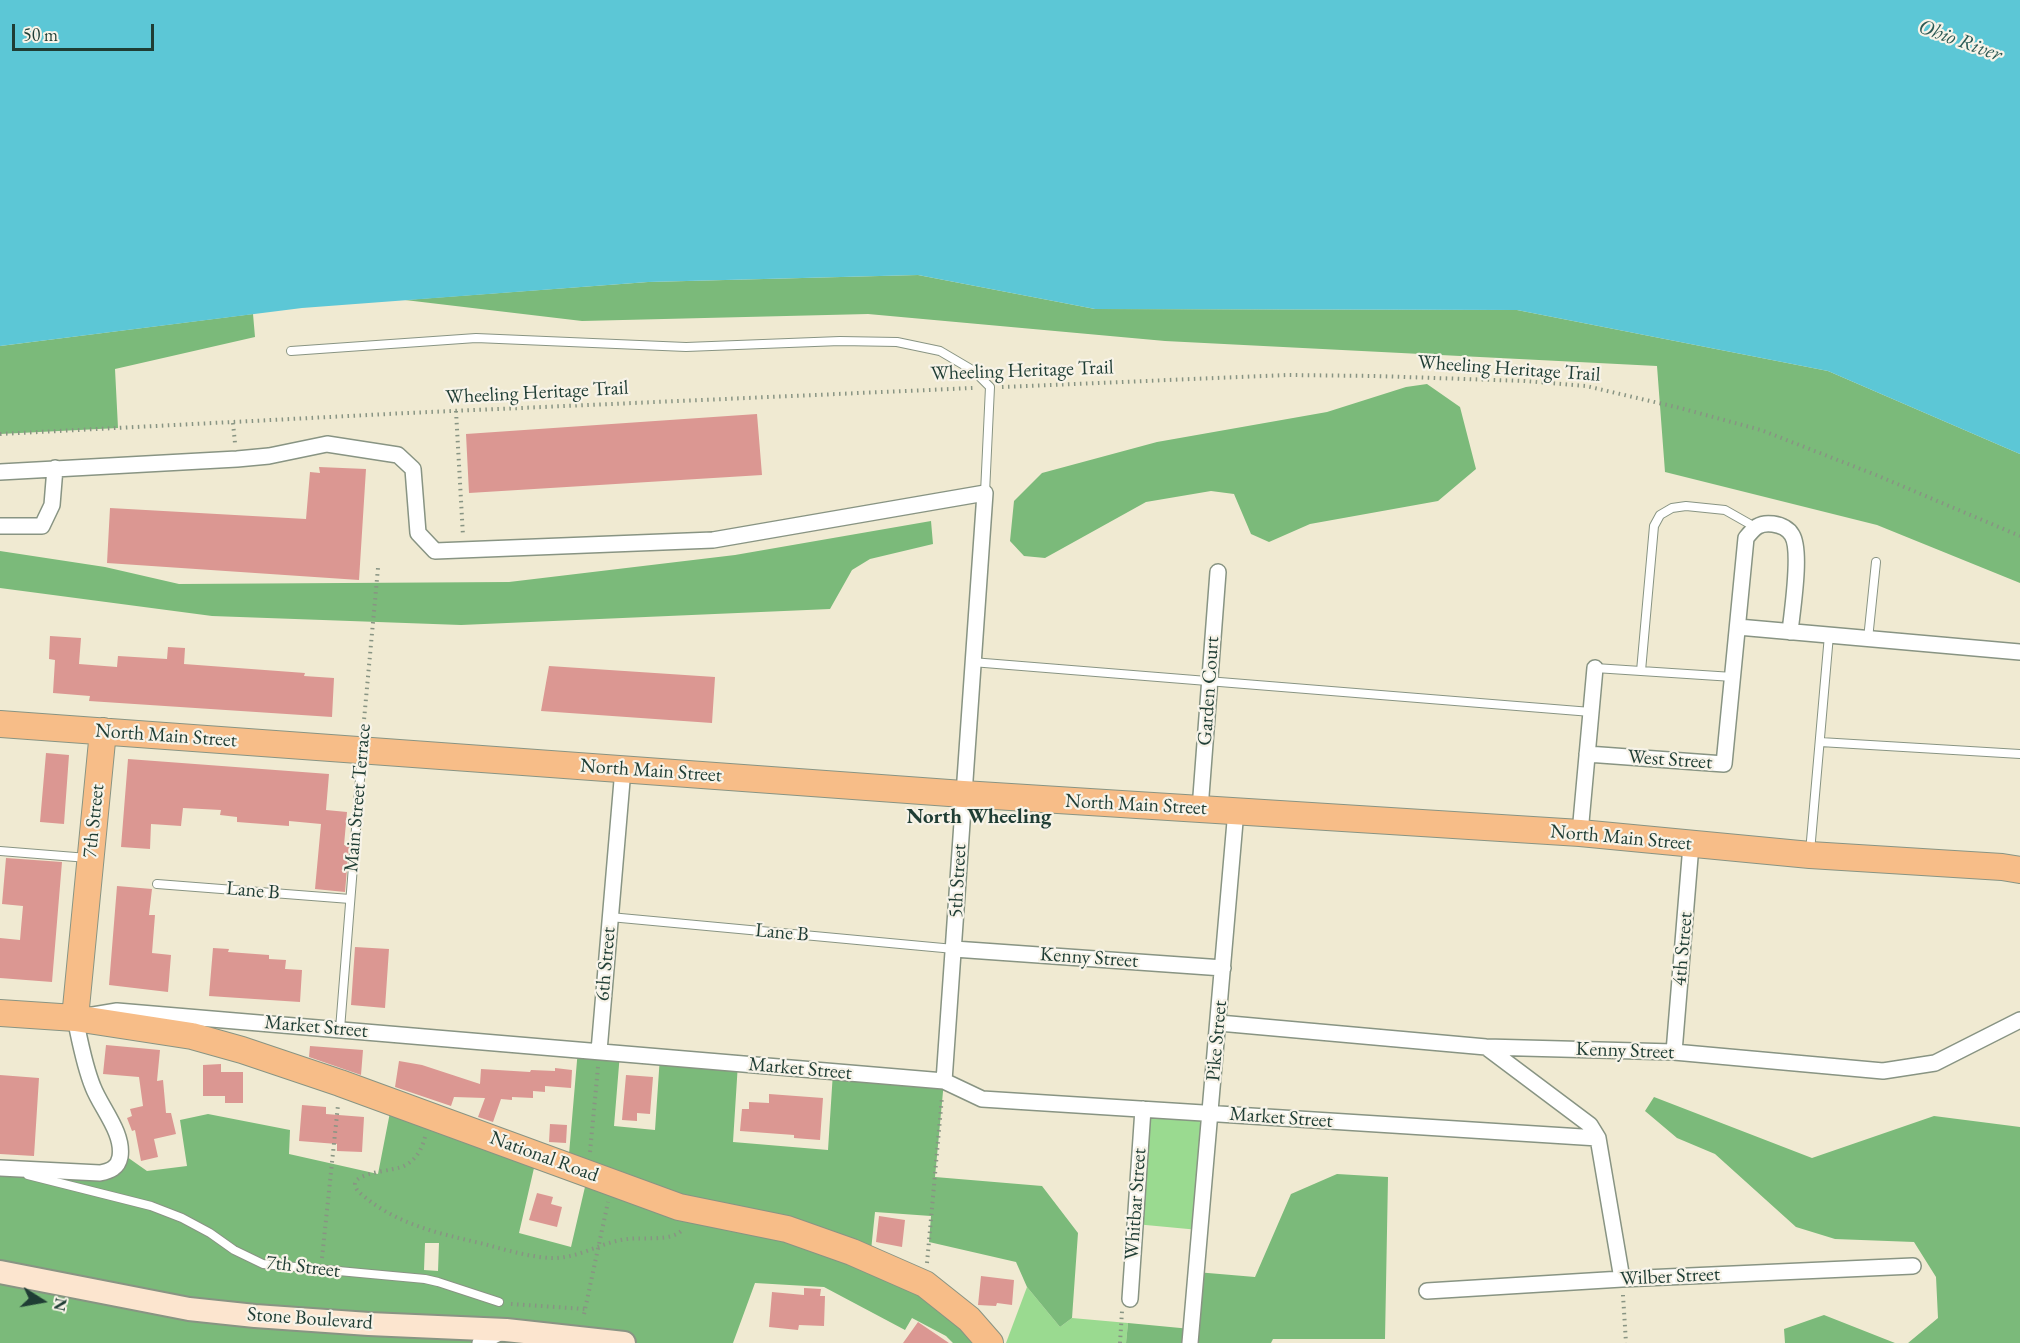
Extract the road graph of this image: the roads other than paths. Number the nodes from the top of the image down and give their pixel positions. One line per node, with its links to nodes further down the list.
1 (291, 351): 4 (lane)
2 (55, 468): 3 (street); 4 (street); 5 (street)
3 (0, 472)
4 (985, 493): 14 (street, 5th Street)
5 (0, 526)
6 (1755, 527): 9 (street, West Street); 10 (street); 16 (lane)
7 (1876, 562): 12 (lane)
8 (1218, 572): 18 (street, Garden Court)
9 (1738, 627): 10 (street); 17 (street, West Street)
10 (1790, 632): 11 (street)
11 (1829, 635): 12 (street); 22 (lane)
12 (1868, 639): 13 (street)
13 (2020, 652)
14 (972, 662): 18 (lane); 27 (street, 5th Street)
15 (1595, 668): 16 (lane); 19 (street)
16 (1641, 671): 17 (lane)
17 (1733, 677): 24 (street, West Street)
18 (1210, 682): 19 (lane); 28 (street, Garden Court)
19 (1591, 711): 24 (street)
20 (0, 724): 21 (main road, North Main Street)
21 (103, 731): 23 (main road, North Main Street); 34 (main road, 7th Street)
22 (1820, 742): 25 (lane); 33 (lane)
23 (362, 750): 26 (main road, North Main Street); 37 (lane, Main Street Terrace)
24 (1587, 754): 30 (street)
25 (2020, 754)
26 (623, 769): 27 (main road, North Main Street); 38 (street, 6th Street)
27 (963, 794): 28 (main road, North Main Street); 39 (street, 5th Street)
28 (1200, 809): 29 (main road, North Main Street)
29 (1236, 810): 30 (main road, North Main Street); 40 (street, Pike Street)
30 (1580, 833): 31 (main road, North Main Street)
31 (1691, 845): 33 (main road, North Main Street); 48 (street, 4th Street)
32 (0, 851): 34 (lane)
33 (1810, 855): 35 (main road, North Main Street)
34 (91, 858): 42 (main road, 7th Street)
35 (2020, 870)
36 (157, 884): 37 (lane, Lane B)
37 (350, 899): 45 (lane, Main Street Terrace)
38 (610, 917): 39 (lane, Lane B); 47 (street, 6th Street)
39 (954, 949): 40 (street, Kenny Street); 49 (street, 5th Street)
40 (1223, 968): 44 (street, Pike Street)
41 (0, 1013): 42 (main road, Market Street)
42 (75, 1018): 45 (street, Market Street); 53 (street); 63 (main road, National Road)
43 (2020, 1020): 48 (street, Kenny Street)
44 (1219, 1023): 46 (street, Kenny Street); 51 (street, Pike Street)
45 (340, 1029): 47 (street, Market Street)
46 (1486, 1047): 48 (street, Kenny Street); 52 (street)
47 (599, 1051): 49 (street, Market Street)
48 (1674, 1052)
49 (944, 1082): 50 (street, Market Street)
50 (1143, 1109): 51 (street, Market Street); 58 (street, Whitbar Street)
51 (1211, 1113): 52 (street, Market Street); 64 (street, Pike Street)
52 (1598, 1138): 56 (street)
53 (0, 1168): 59 (lane, 7th Street)
54 (1913, 1266): 56 (street, Wilber Street)
55 (0, 1272): 60 (street, Stone Boulevard)
56 (1622, 1279): 57 (street, Wilber Street)
57 (1427, 1291)
58 (1126, 1300)
59 (499, 1302)
60 (506, 1330): 61 (street); 62 (street, Stone Boulevard)
61 (480, 1343)
62 (624, 1343)
63 (990, 1343)
64 (1190, 1343)

